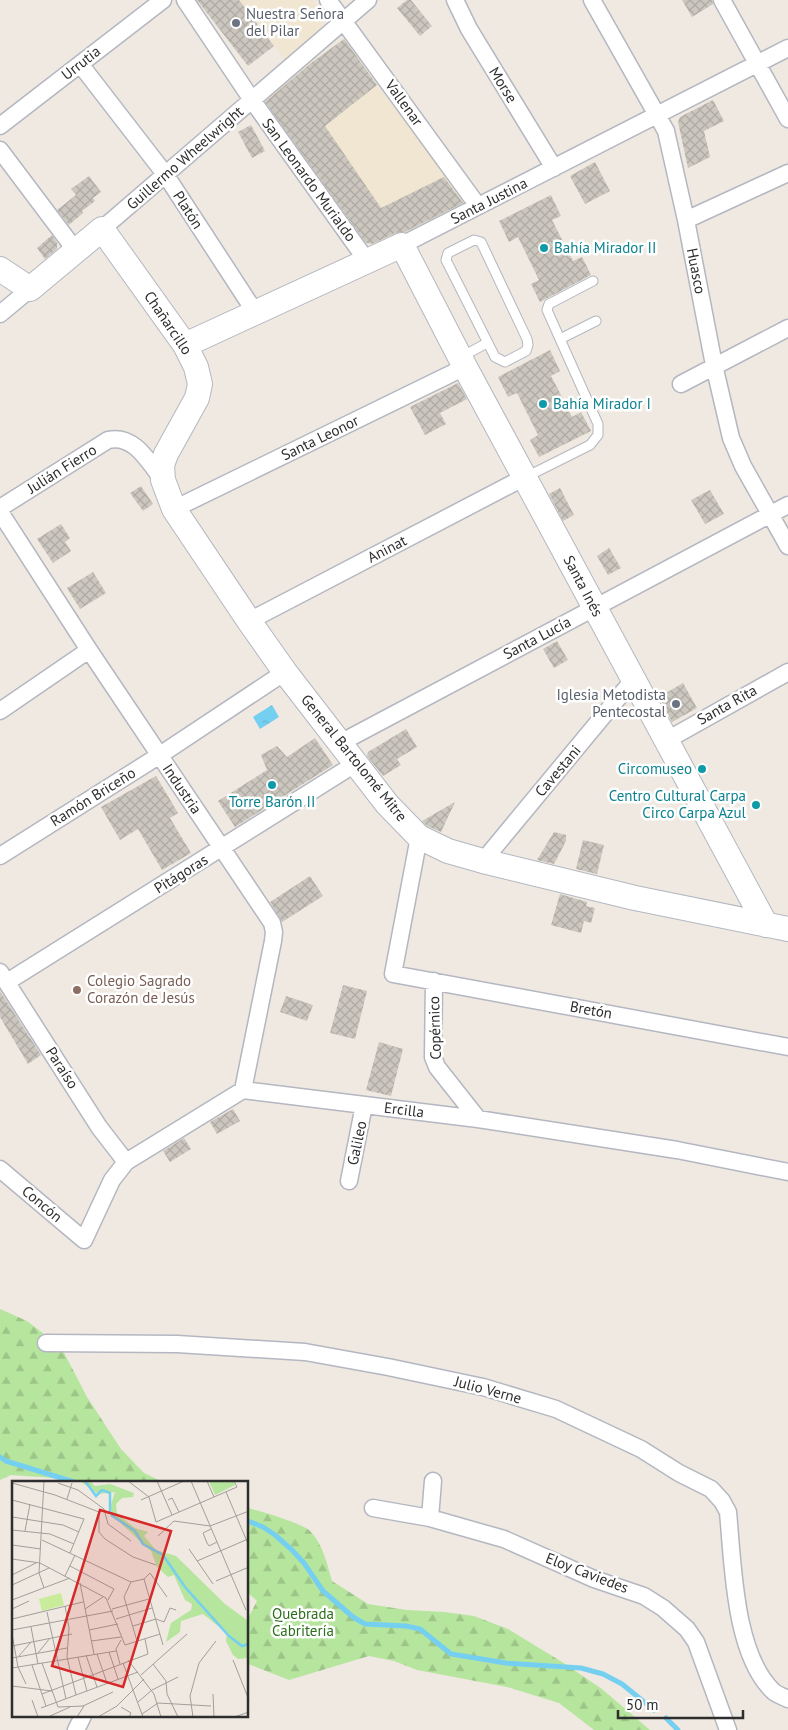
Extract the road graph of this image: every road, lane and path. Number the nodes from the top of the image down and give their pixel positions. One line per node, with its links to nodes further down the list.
1 (163, 0): 11 (street, Urrutia)
2 (185, 0): 12 (street, San Leonardo Murialdo)
3 (328, 0): 8 (street, Vallenar)
4 (368, 0): 8 (street, Guillermo Wheelwright)
5 (455, 0): 17 (street, Morse)
6 (592, 0): 13 (street, Huasco)
7 (722, 0): 10 (street)
8 (345, 20): 12 (street, Guillermo Wheelwright); 20 (street, Vallenar)
9 (788, 48): 10 (street, Santa Justina)
10 (757, 63): 13 (street, Santa Justina); 14 (street)
11 (80, 64): 15 (street, Urrutia); 19 (street, Platón)
12 (252, 100): 19 (street, Guillermo Wheelwright); 25 (street, San Leonardo Murialdo)
13 (657, 116): 17 (street, Santa Justina); 21 (street, Huasco)
14 (788, 119)
15 (0, 126)
16 (0, 150): 24 (street)
17 (554, 168): 20 (street, Santa Justina)
18 (788, 173): 21 (street)
19 (165, 174): 22 (street, Guillermo Wheelwright); 29 (street, Platón)
20 (478, 206): 23 (street, Santa Justina)
21 (686, 220): 37 (street, Huasco)
22 (102, 229): 24 (street, Guillermo Wheelwright); 35 (street, Chañarcillo)
23 (402, 245): 25 (street, Santa Justina); 36 (street, Santa Inés)
24 (76, 251): 28 (street, Guillermo Wheelwright)
25 (367, 261): 29 (street, Santa Justina)
26 (0, 269): 28 (street)
27 (593, 281): 33 (lane)
28 (30, 289): 30 (street, Guillermo Wheelwright)
29 (255, 312): 35 (street, Santa Justina)
30 (0, 314)
31 (596, 321): 33 (lane)
32 (788, 328): 37 (street)
33 (560, 339): 40 (lane)
34 (487, 343): 34 (lane); 36 (lane)
35 (185, 345): 41 (street, Chañarcillo)
36 (463, 362): 40 (street, Santa Inés); 43 (street, Santa Leonor)
37 (714, 365): 38 (street); 45 (street, Huasco)
38 (681, 384)
39 (126, 440): 41 (street, General Bartolomé Mitre); 44 (street, Julián Fierro)
40 (525, 478): 47 (street, Santa Inés); 48 (street, Aninat)
41 (163, 480): 43 (street, General Bartolomé Mitre)
42 (788, 505): 45 (street, Santa Lucía)
43 (174, 508): 48 (street, General Bartolomé Mitre)
44 (0, 510): 49 (street, Industria)
45 (770, 514): 46 (street, Huasco); 47 (street, Santa Lucía)
46 (788, 546)
47 (595, 608): 52 (street, Santa Inés); 55 (street, Santa Lucía)
48 (249, 621): 50 (street, General Bartolomé Mitre)
49 (89, 650): 53 (street); 56 (street, Industria)
50 (285, 672): 55 (street, General Bartolomé Mitre); 56 (street, Ramón Briceño)
51 (788, 672): 54 (street, Santa Rita)
52 (633, 680): 54 (street, Santa Inés); 61 (street, Cavestani)
53 (0, 711)
54 (667, 740): 62 (street, Santa Inés)
55 (340, 742): 57 (street, General Bartolomé Mitre)
56 (160, 755): 59 (street, Industria); 60 (street, Ramón Briceño)
57 (355, 764): 58 (street, General Bartolomé Mitre); 59 (street, Pitágoras)
58 (419, 837): 61 (street, General Bartolomé Mitre); 64 (street, Bretón)
59 (222, 848): 63 (street, Pitágoras); 66 (street, Industria)
60 (0, 856)
61 (483, 861): 62 (street, General Bartolomé Mitre)
62 (777, 927)
63 (3, 977): 69 (street, Paraíso)
64 (434, 981): 65 (street, Bretón); 68 (street, Copérnico)
65 (788, 1047)
66 (244, 1090): 67 (street, Ercilla); 69 (street)
67 (364, 1105): 68 (street, Ercilla); 72 (street, Galileo)
68 (478, 1119): 71 (street, Ercilla)
69 (126, 1162): 70 (street, Concón)
70 (0, 1169)
71 (788, 1172)
72 (349, 1181)
73 (46, 1343): 77 (street, Julio Verne)
74 (433, 1481): 76 (street)
75 (373, 1508): 76 (street, Eloy Caviedes)
76 (430, 1518): 80 (street, Eloy Caviedes)
77 (788, 1699)
78 (82, 1718): 79 (street)
79 (76, 1730)
80 (728, 1730)

